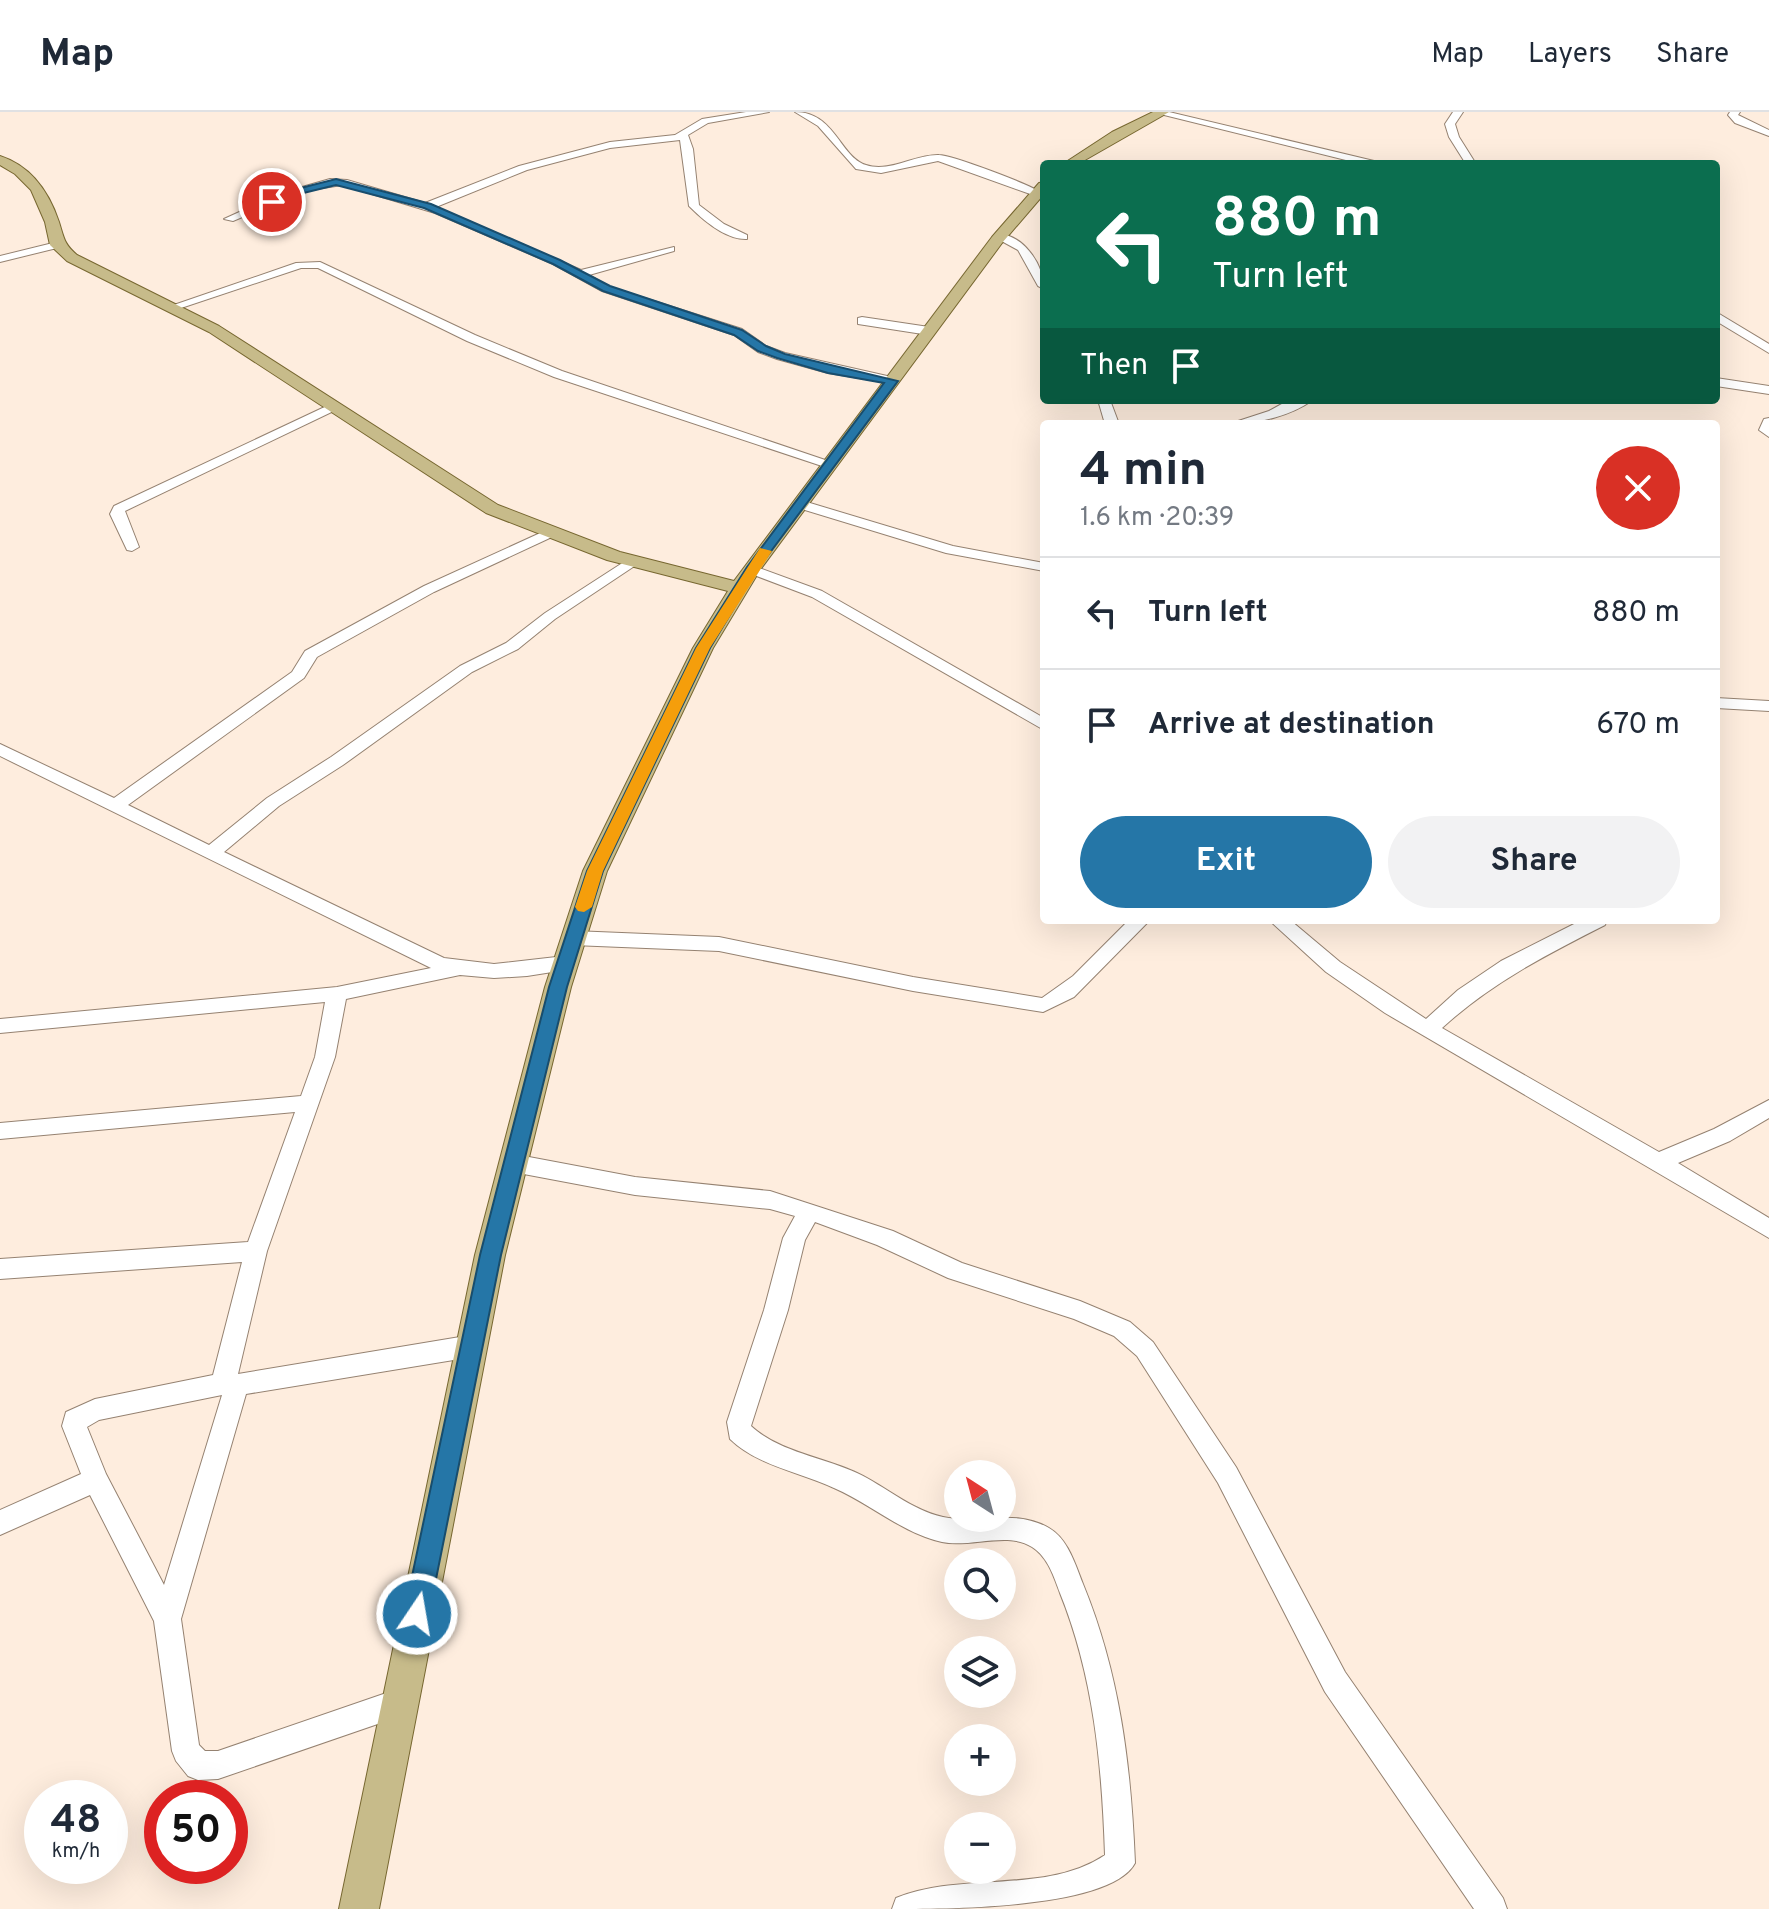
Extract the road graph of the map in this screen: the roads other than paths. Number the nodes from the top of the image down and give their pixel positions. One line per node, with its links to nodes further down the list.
1 (764, 112): 6 (street)
2 (800, 112): 13 (street)
3 (1162, 112): 10 (main road); 11 (street)
4 (1458, 112): 12 (street)
5 (1735, 112): 7 (street)
6 (739, 114): 8 (street)
7 (1769, 133)
8 (683, 134): 15 (street); 18 (street)
9 (0, 160): 19 (main road)
10 (1075, 160)
11 (1358, 160)
12 (1468, 160)
13 (1040, 189)
14 (1040, 190): 17 (main road)
15 (428, 206): 16 (street); 22 (street)
16 (229, 219)
17 (1000, 236): 23 (street); 27 (main road)
18 (743, 237)
19 (57, 245): 21 (street); 24 (main road)
20 (670, 249): 22 (street)
21 (0, 259)
22 (580, 274): 29 (street)
23 (1040, 279)
24 (174, 307): 33 (main road); 37 (street)
25 (1720, 318): 28 (street)
26 (862, 321): 27 (street)
27 (929, 331): 29 (main road)
28 (1769, 349)
29 (892, 381): 37 (main road)
30 (1720, 383): 31 (street)
31 (1769, 390)
32 (1292, 404): 34 (street)
33 (336, 407): 39 (main road); 40 (street)
34 (1251, 420)
35 (1769, 422): 36 (street)
36 (1769, 433)
37 (830, 464): 38 (main road)
38 (800, 504): 42 (street); 43 (main road)
39 (549, 533): 41 (main road); 48 (street)
40 (132, 547)
41 (632, 563): 43 (main road); 49 (street)
42 (1040, 566)
43 (745, 579): 46 (street); 53 (main road)
44 (1720, 703): 45 (street)
45 (1769, 706)
46 (1040, 723)
47 (0, 749): 48 (street)
48 (114, 807): 49 (street)
49 (210, 854): 54 (street)
50 (1136, 924): 53 (street)
51 (1282, 924): 57 (street)
52 (1590, 924): 57 (street)
53 (569, 951): 54 (street); 62 (main road)
54 (454, 970): 55 (street)
55 (337, 994): 56 (street); 58 (street)
56 (0, 1026)
57 (1428, 1029): 61 (street)
58 (308, 1103): 60 (street); 65 (street)
59 (1769, 1108): 61 (street)
60 (0, 1131)
61 (1659, 1162): 64 (street)
62 (513, 1163): 63 (street); 67 (main road)
63 (810, 1211): 74 (street); 75 (street)
64 (1769, 1229)
65 (256, 1251): 66 (street); 68 (street)
66 (0, 1269)
67 (472, 1346): 68 (street); 72 (main road)
68 (230, 1385): 69 (street); 71 (street)
69 (96, 1480): 70 (street); 71 (street)
70 (0, 1523)
71 (167, 1619): 72 (street)
72 (398, 1703): 73 (main road)
73 (359, 1909)
74 (907, 1909)
75 (1492, 1909)

